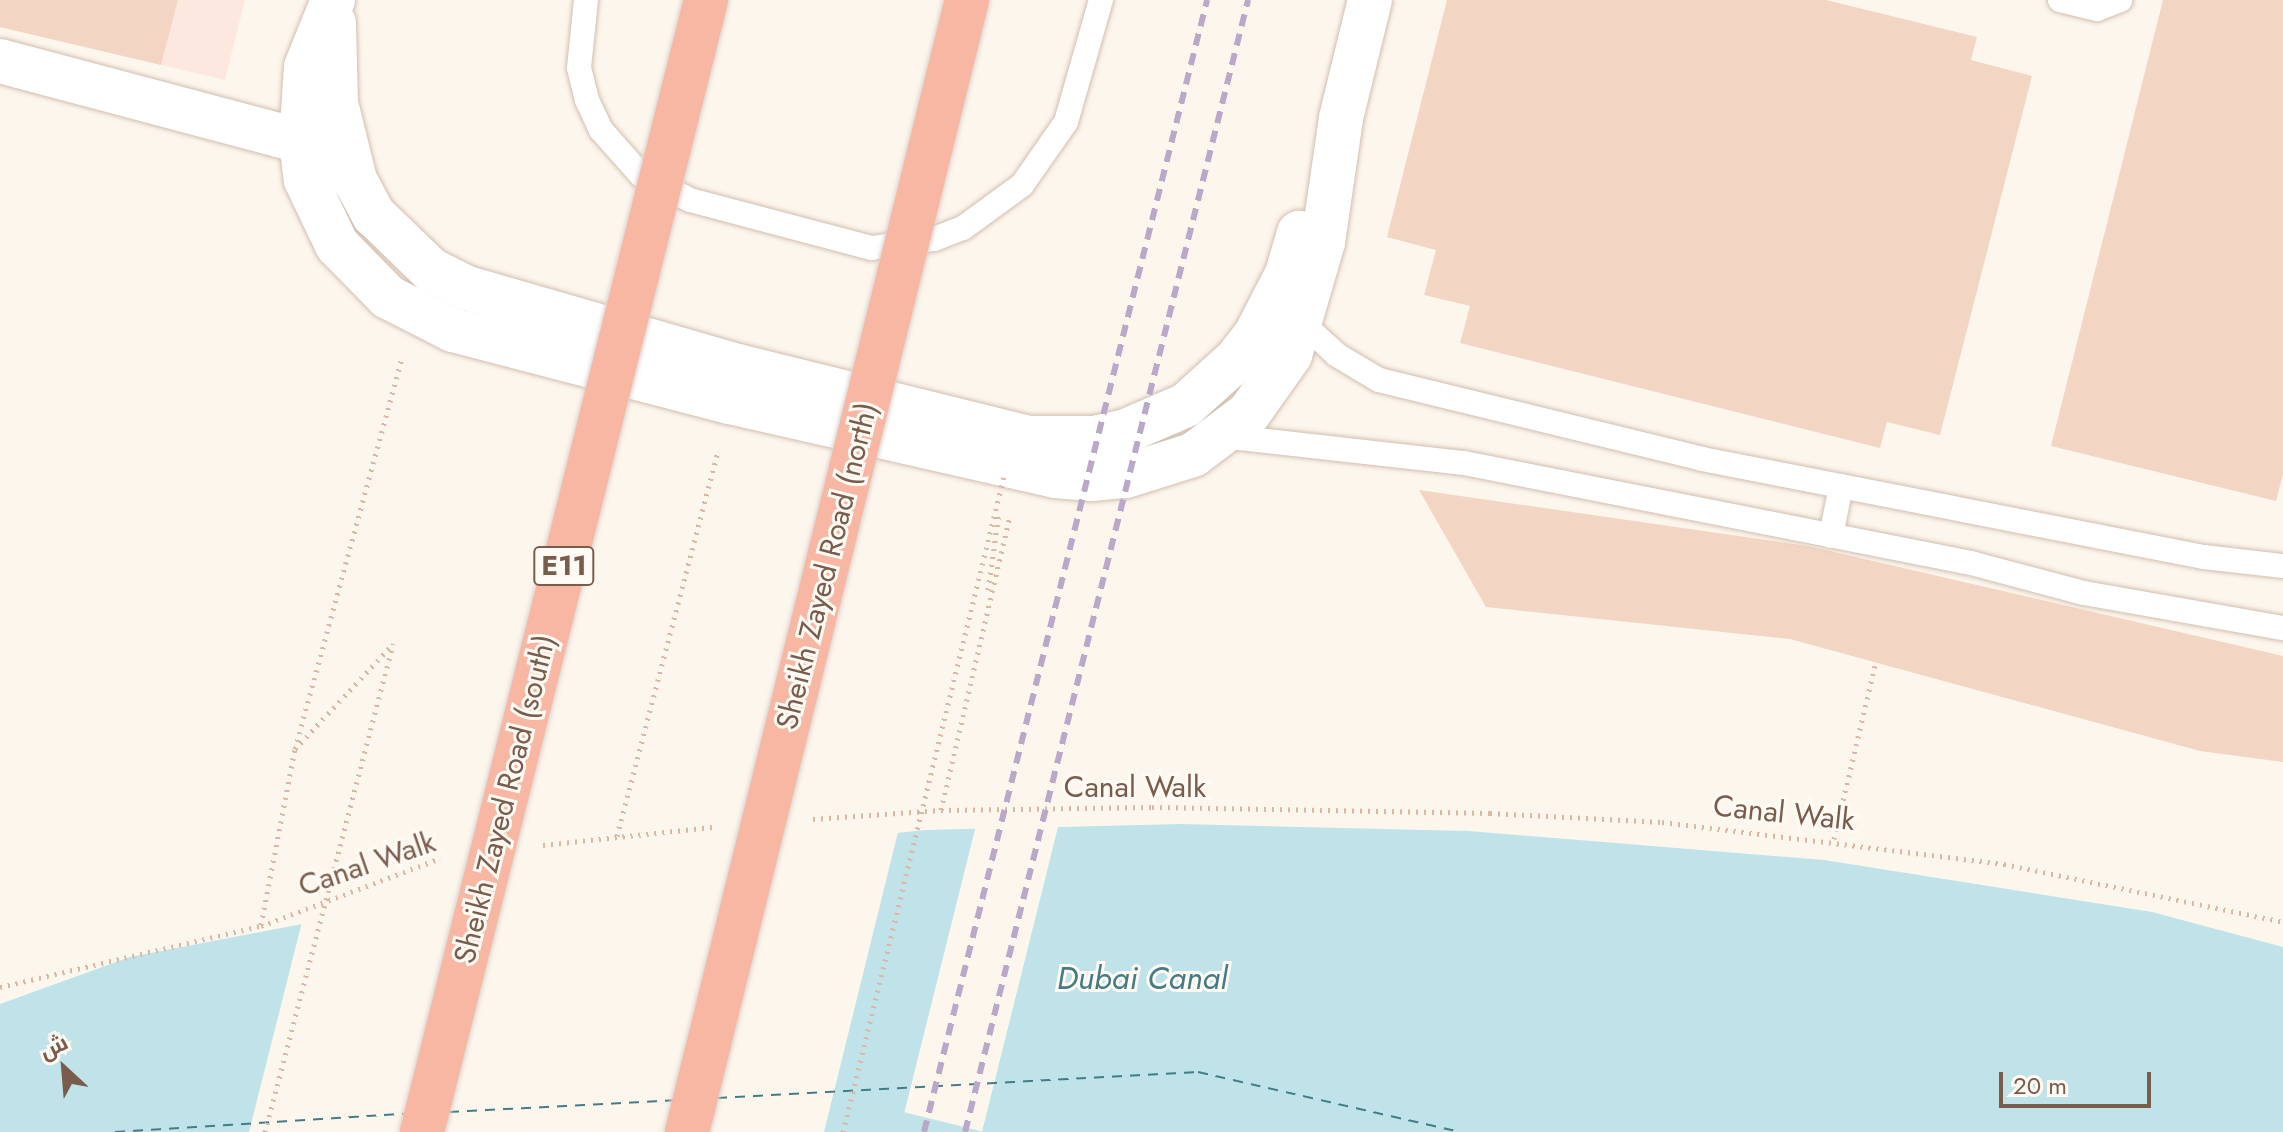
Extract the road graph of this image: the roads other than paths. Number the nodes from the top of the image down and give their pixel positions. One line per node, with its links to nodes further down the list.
1 (334, 0): 11 (street); 12 (street)
2 (586, 0): 5 (lane)
3 (706, 0): 19 (highway, Sheikh Zayed Road (south) / E11, bridge)
4 (967, 0): 20 (highway, Sheikh Zayed Road (north), bridge)
5 (1101, 0)
6 (1370, 0): 10 (street)
7 (2060, 0): 8 (lane)
8 (2120, 0)
9 (0, 61): 11 (street)
10 (1341, 118): 12 (street); 13 (street)
11 (301, 141): 12 (street); 14 (street)
12 (355, 180)
13 (1302, 323): 14 (street); 15 (lane)
14 (1222, 436): 16 (lane)
15 (1841, 486): 16 (lane); 17 (lane)
16 (1831, 536): 18 (lane)
17 (2283, 566)
18 (2283, 628)
19 (422, 1132)
20 (687, 1132)

